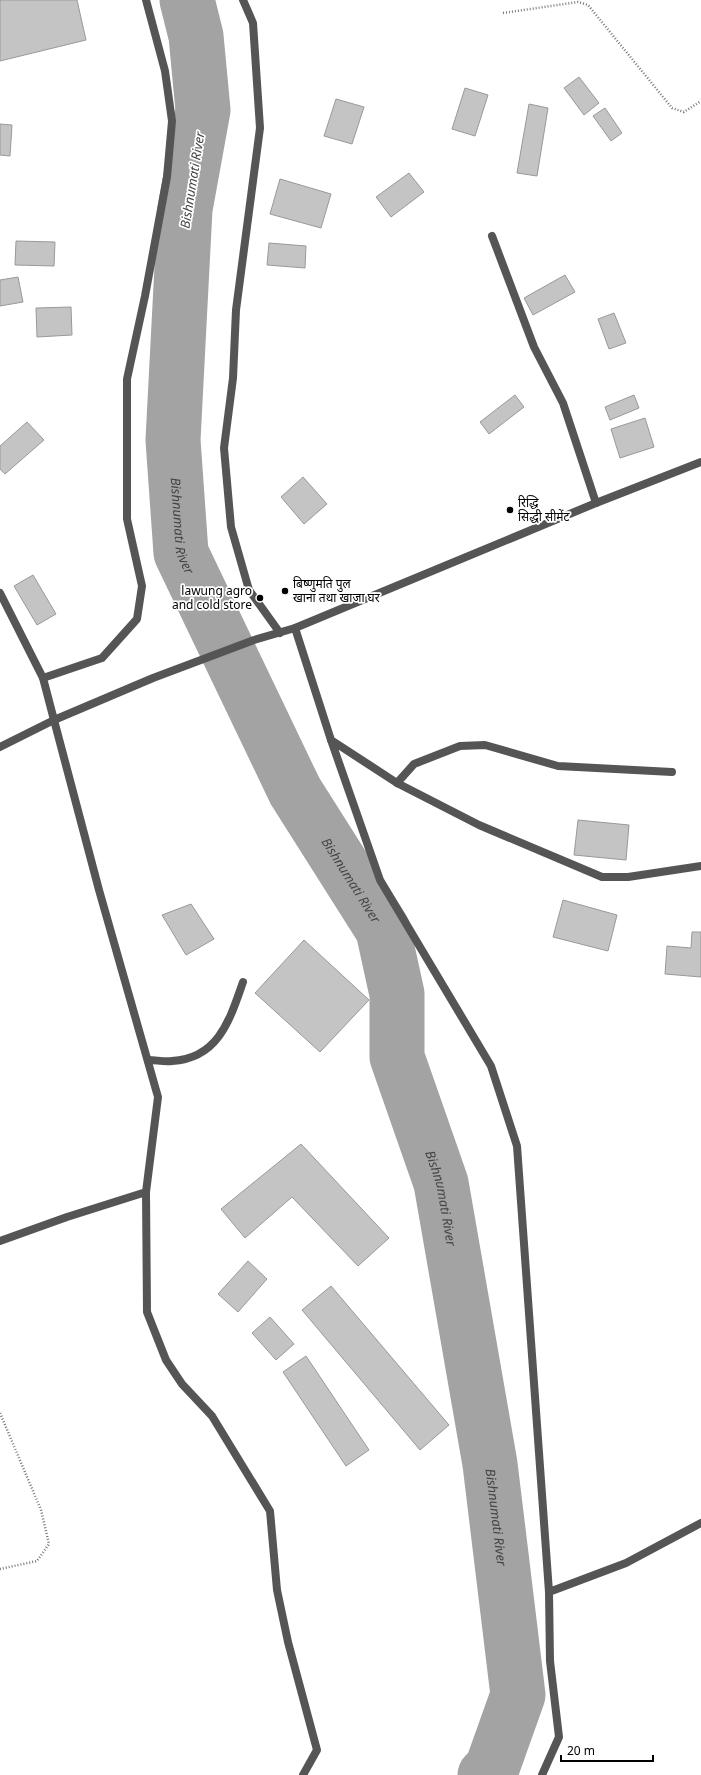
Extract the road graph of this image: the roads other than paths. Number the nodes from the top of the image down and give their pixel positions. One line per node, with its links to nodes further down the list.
1 (146, 0): 9 (street)
2 (243, 0): 8 (street)
3 (492, 236): 5 (street)
4 (701, 462): 5 (street)
5 (596, 503): 7 (street)
6 (0, 593): 9 (street)
7 (295, 628): 8 (street); 11 (street)
8 (280, 633): 10 (street)
9 (43, 678): 10 (street)
10 (54, 720): 12 (street); 17 (street)
11 (331, 740): 14 (street); 21 (street)
12 (0, 747)
13 (672, 772): 14 (street)
14 (397, 783): 15 (street)
15 (701, 866)
16 (243, 982): 17 (street)
17 (148, 1060): 18 (street)
18 (146, 1192): 19 (street); 22 (street)
19 (0, 1241)
20 (701, 1523): 21 (street)
21 (548, 1592): 23 (street)
22 (303, 1775)
23 (542, 1775)

